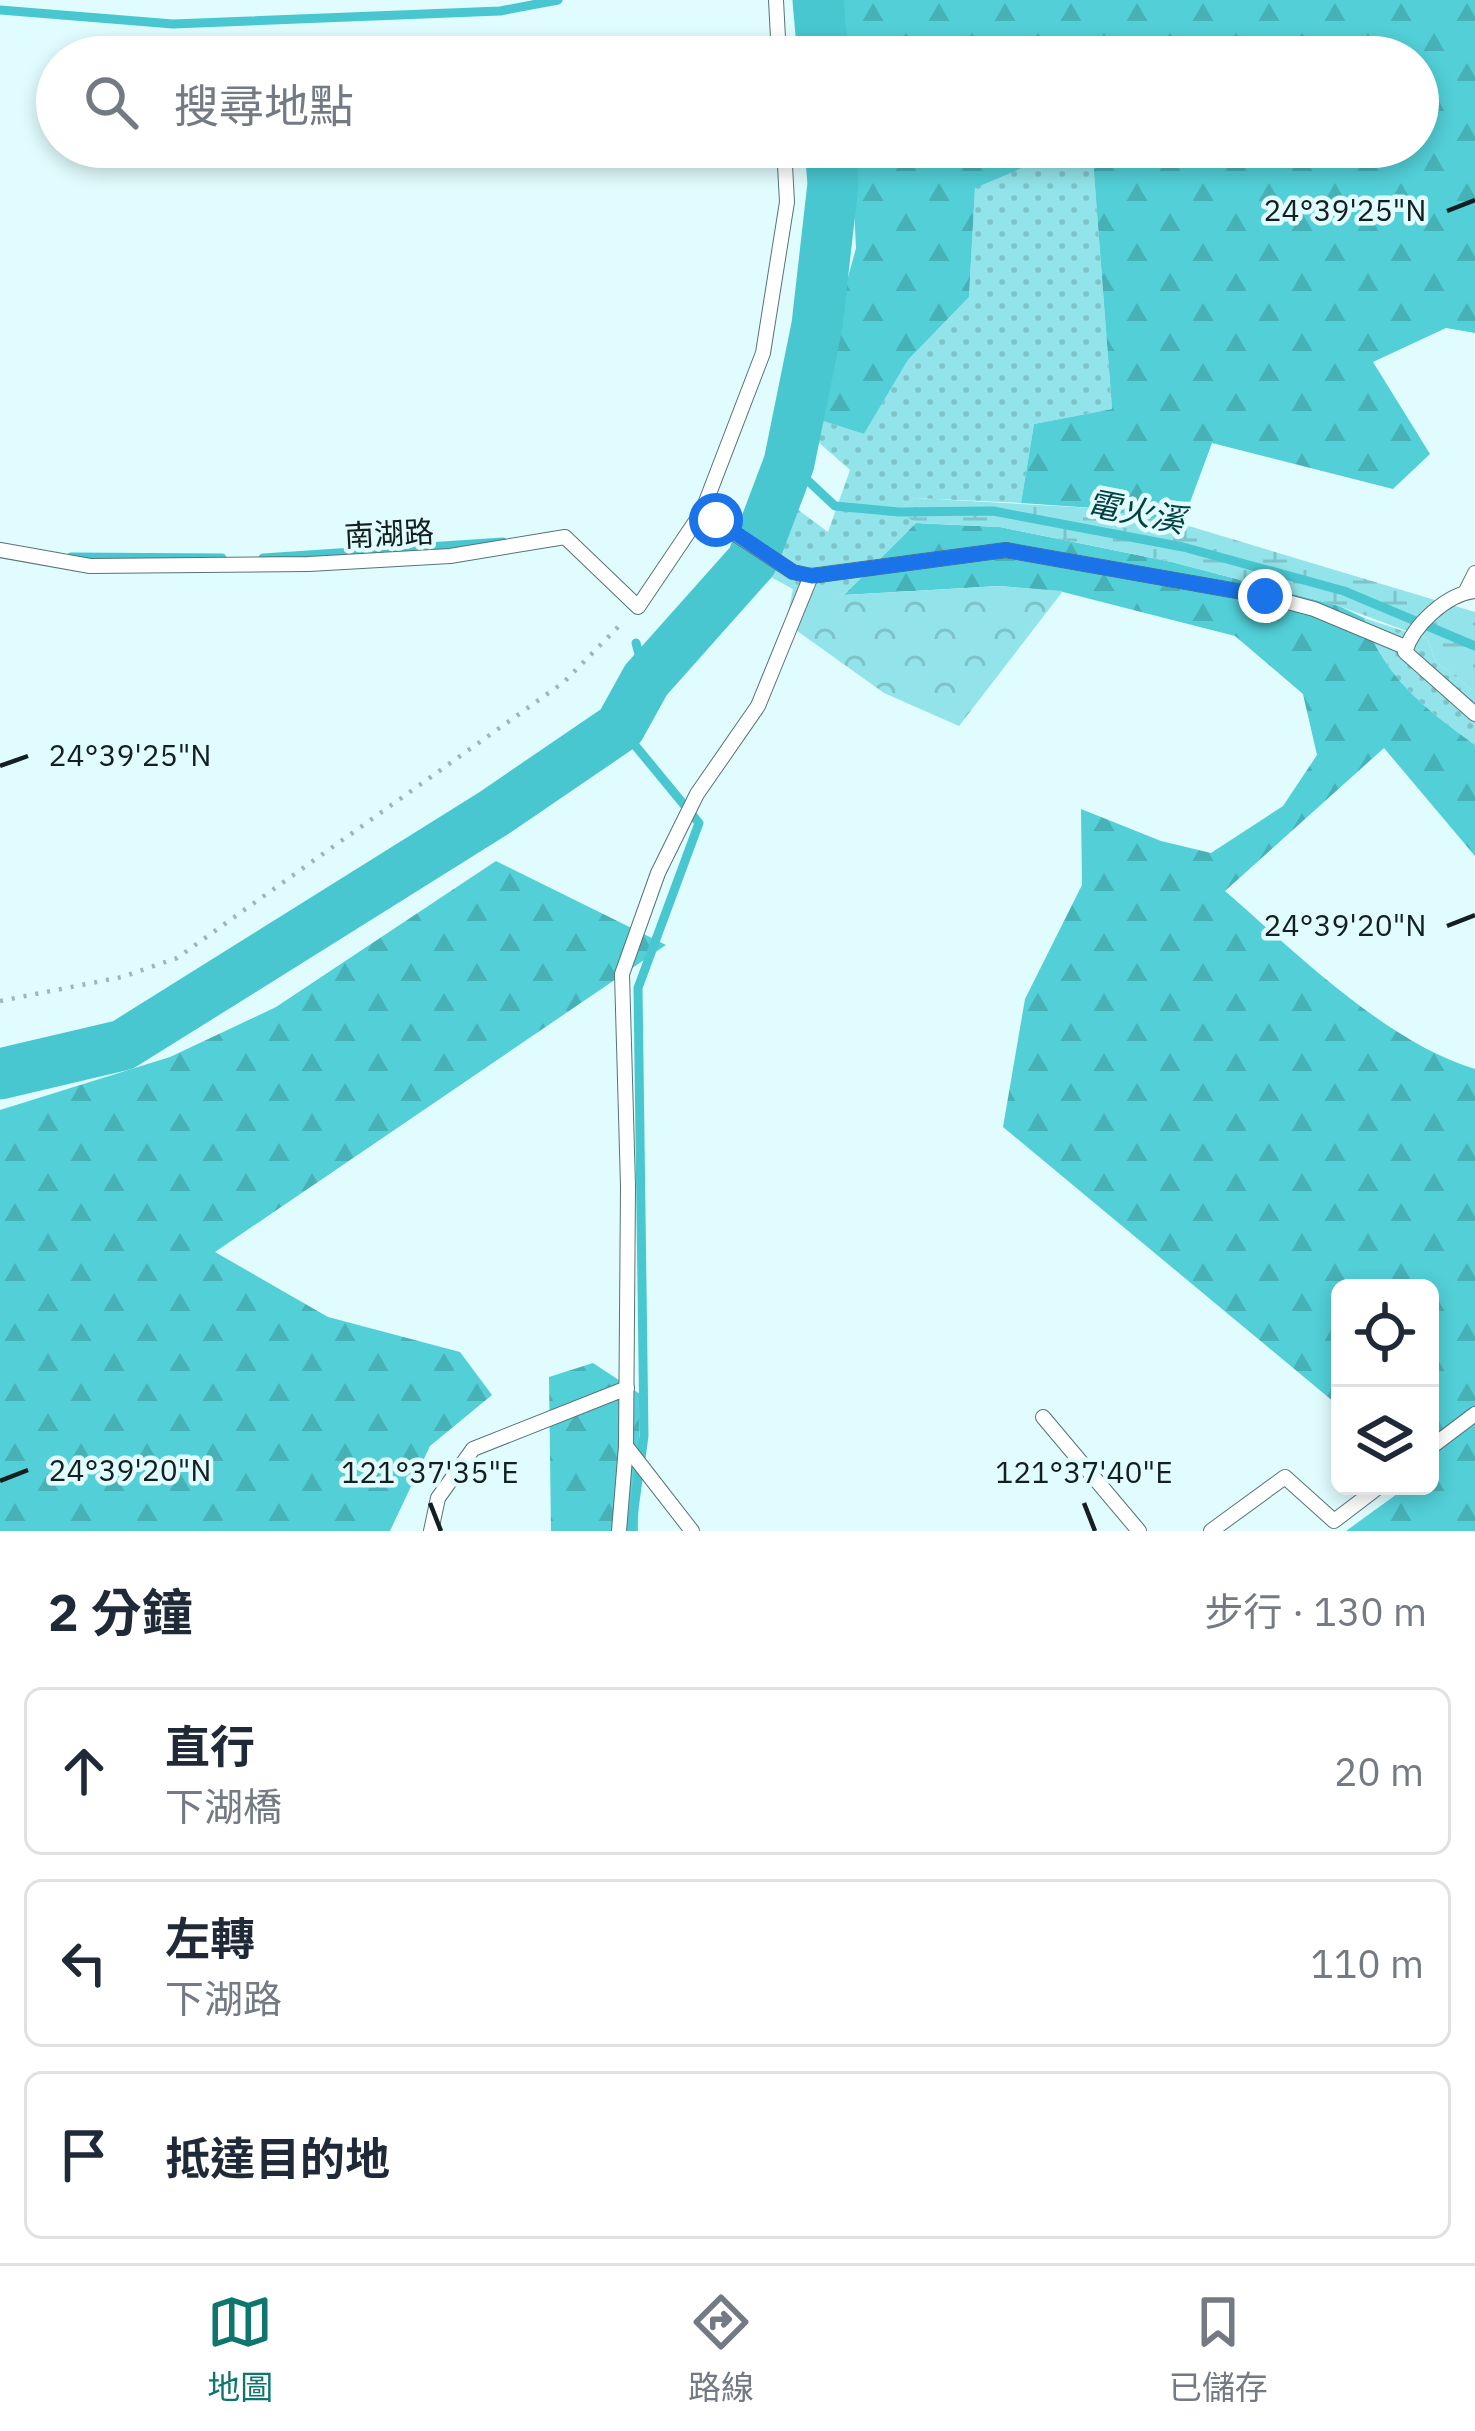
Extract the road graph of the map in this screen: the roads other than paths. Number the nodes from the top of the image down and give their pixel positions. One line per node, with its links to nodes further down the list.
1 (776, 0): 2 (lane)
2 (778, 36)
3 (785, 168): 4 (lane)
4 (709, 516): 5 (lane, 南湖路); 7 (lane)
5 (0, 550)
6 (1475, 573): 8 (lane)
7 (812, 576): 9 (lane); 11 (lane)
8 (1471, 591): 9 (lane)
9 (1407, 643): 10 (lane)
10 (1475, 714)
11 (627, 1388): 15 (lane); 17 (lane)
12 (1475, 1414): 14 (lane)
13 (1043, 1417): 20 (lane)
14 (1439, 1441)
15 (626, 1446): 18 (lane); 19 (lane)
16 (1368, 1495): 21 (lane)
17 (431, 1531)
18 (620, 1531)
19 (692, 1531)
20 (1139, 1531)
21 (1211, 1531)

